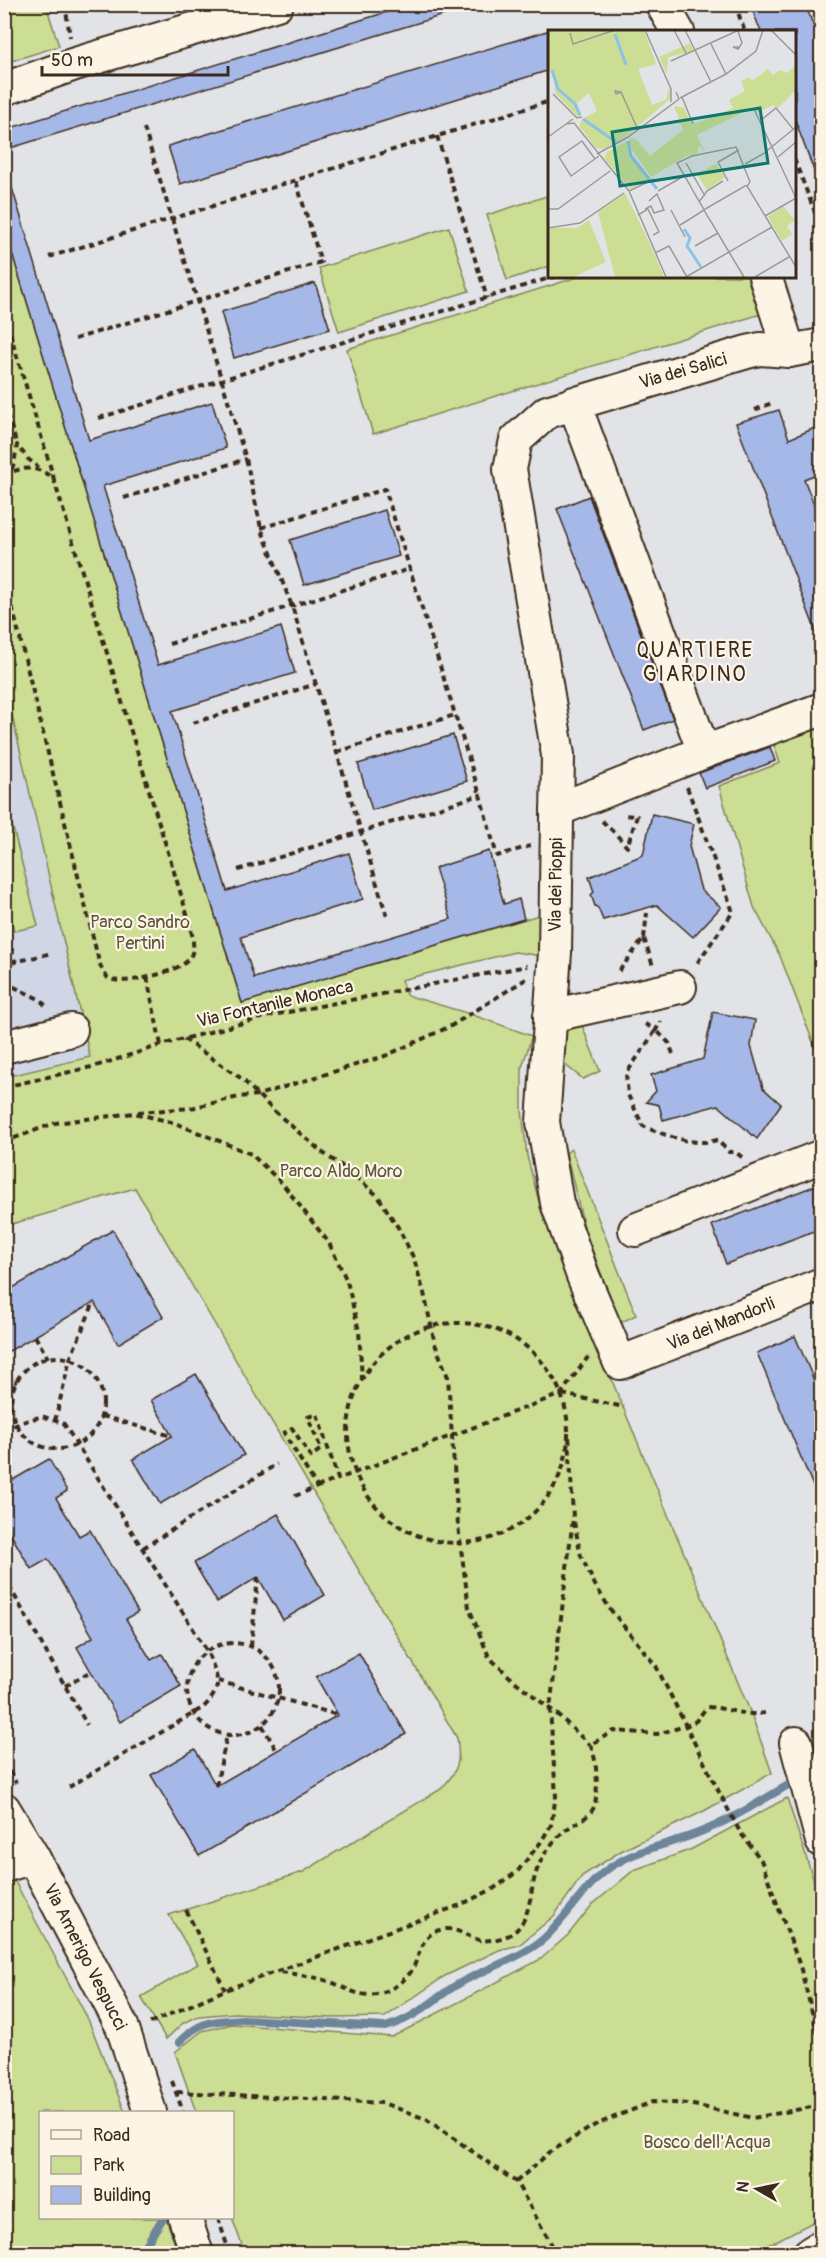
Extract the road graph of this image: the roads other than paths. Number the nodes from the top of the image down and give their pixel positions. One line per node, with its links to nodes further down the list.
1 (277, 4): 4 (street)
2 (662, 4): 3 (street)
3 (677, 30)
4 (4, 89)
5 (766, 278): 7 (street)
6 (822, 345): 7 (street, Via dei Salici)
7 (789, 351): 8 (street, Via dei Salici)
8 (561, 407): 10 (street); 11 (street, Via dei Pioppi)
9 (822, 709): 10 (street)
10 (704, 752): 11 (street)
11 (557, 810): 13 (street, Via dei Pioppi)
12 (680, 987): 13 (street)
13 (550, 1016): 19 (street, Via dei Pioppi)
14 (71, 1030): 15 (street)
15 (4, 1047)
16 (822, 1155): 17 (street)
17 (635, 1230)
18 (822, 1284): 19 (street, Via dei Mandorli)
19 (620, 1363)
20 (796, 1743): 22 (street)
21 (4, 1809): 23 (street, Via Amerigo Vespucci)
22 (820, 1831)
23 (19, 1861): 24 (street, Via Amerigo Vespucci)
24 (150, 2111)
25 (186, 2219): 27 (street)
26 (822, 2246): 28 (street)
27 (197, 2253)
28 (809, 2253)

